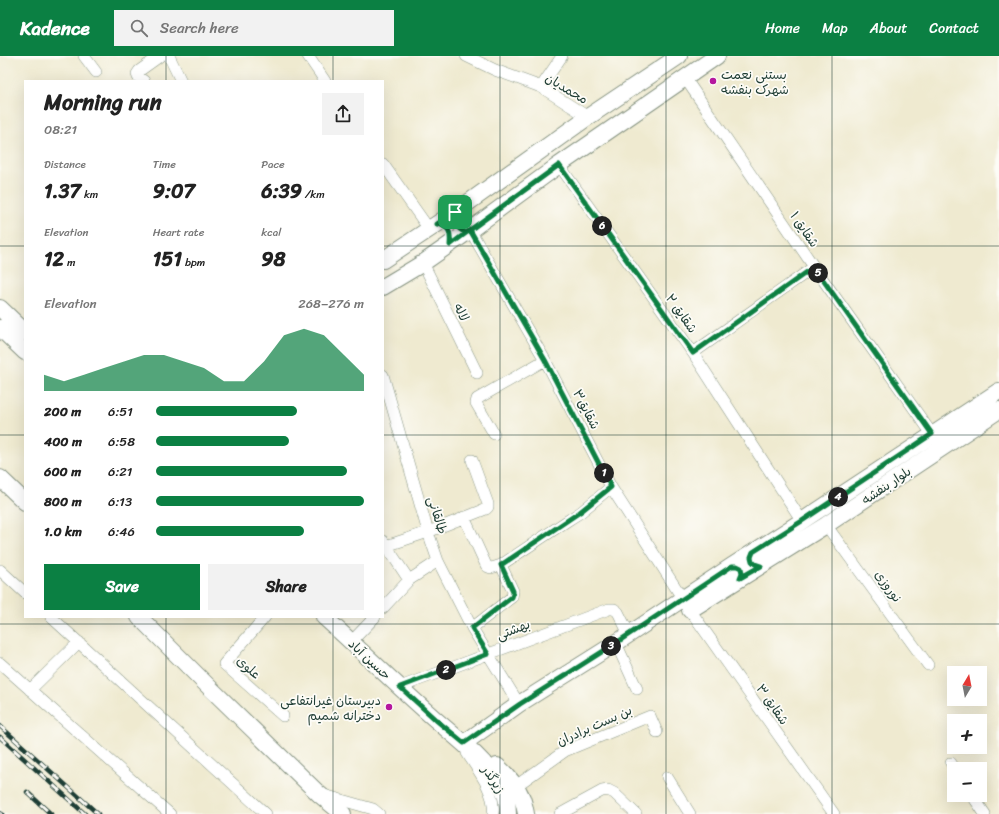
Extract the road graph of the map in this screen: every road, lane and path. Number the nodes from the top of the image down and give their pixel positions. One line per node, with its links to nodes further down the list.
1 (84, 56): 9 (street)
2 (160, 56): 11 (street)
3 (169, 56): 12 (street)
4 (308, 56): 13 (street)
5 (466, 56): 14 (street, محمدیان)
6 (562, 56): 14 (street)
7 (679, 56): 15 (main road)
8 (717, 56): 10 (main road)
9 (96, 72)
10 (684, 78): 17 (main road); 24 (street, شقایق ۱)
11 (142, 80)
12 (181, 80)
13 (324, 80)
14 (541, 87): 15 (street, محمدیان)
15 (588, 117): 18 (main road)
16 (384, 165): 19 (street)
17 (559, 165): 20 (main road); 30 (street, شقایق ۲)
18 (455, 212): 19 (main road); 20 (main road)
19 (433, 226): 21 (main road); 22 (main road)
20 (468, 232): 21 (main road); 31 (street, شقایق۳)
21 (450, 245): 23 (main road)
22 (384, 259)
23 (423, 263): 25 (main road); 32 (street, لاله)
24 (814, 267): 30 (street); 37 (street, شقایق ۱)
25 (384, 286)
26 (0, 308): 28 (main road)
27 (0, 328): 29 (main road)
28 (24, 331)
29 (24, 351)
30 (693, 353): 43 (street, شقایق ۲)
31 (545, 360): 36 (street); 40 (street, شقایق۳)
32 (477, 373)
33 (384, 378): 45 (street, طالقانی)
34 (999, 391): 37 (main road, بلوار بنفشه)
35 (999, 410): 44 (main road, بلوار بنفشه)
36 (494, 434)
37 (932, 434): 43 (main road, بلوار بنفشه)
38 (472, 460): 42 (street)
39 (0, 478): 41 (main road)
40 (611, 487): 49 (street); 53 (street, شقایق۳)
41 (24, 501)
42 (464, 517): 45 (street); 49 (street)
43 (802, 521): 47 (main road, بلوار بنفشه)
44 (826, 524): 47 (main road, بلوار بنفشه); 66 (street, نوروزی)
45 (428, 532): 46 (street); 48 (street, طالقانی)
46 (384, 544): 51 (street)
47 (757, 559): 53 (main road, بلوار بنفشه)
48 (438, 561): 51 (street); 60 (street, طالقانی)
49 (501, 565): 60 (street)
50 (0, 570): 52 (street)
51 (409, 580): 54 (street)
52 (24, 592)
53 (686, 605): 61 (main road, بلوار بنفشه); 89 (street, شقایق ۳)
54 (384, 607)
55 (52, 618): 62 (street)
56 (140, 618): 76 (main road)
57 (264, 618): 71 (street, علوی)
58 (325, 618): 63 (main road, حسین آباد)
59 (374, 618): 63 (street)
60 (472, 628): 64 (street, طالقانی)
61 (623, 638): 64 (street, بهشتی); 68 (street); 70 (main road, بلوار بنفشه)
62 (79, 642): 69 (street); 79 (street)
63 (351, 642): 67 (main road, حسین آباد)
64 (488, 654): 67 (street, بهشتی); 70 (street, طالقانی)
65 (0, 663): 69 (street)
66 (928, 665)
67 (400, 687): 73 (main road, حسین آباد)
68 (637, 689)
69 (30, 690): 78 (street)
70 (520, 704): 73 (main road, بلوار بنفشه)
71 (283, 716)
72 (657, 732): 75 (street, بن بست برادران)
73 (464, 744): 75 (main road); 83 (street); 84 (main road, زیرگذر)
74 (667, 777): 88 (street)
75 (516, 786): 85 (main road)
76 (319, 794): 80 (main road); 81 (main road); 82 (street)
77 (977, 802): 90 (street)
78 (170, 814)
79 (266, 814)
80 (330, 814)
81 (343, 814)
82 (379, 814)
83 (493, 814)
84 (508, 814)
85 (526, 814)
86 (560, 814): 87 (street)
87 (636, 814)
88 (690, 814)
89 (834, 814)
90 (985, 814)

